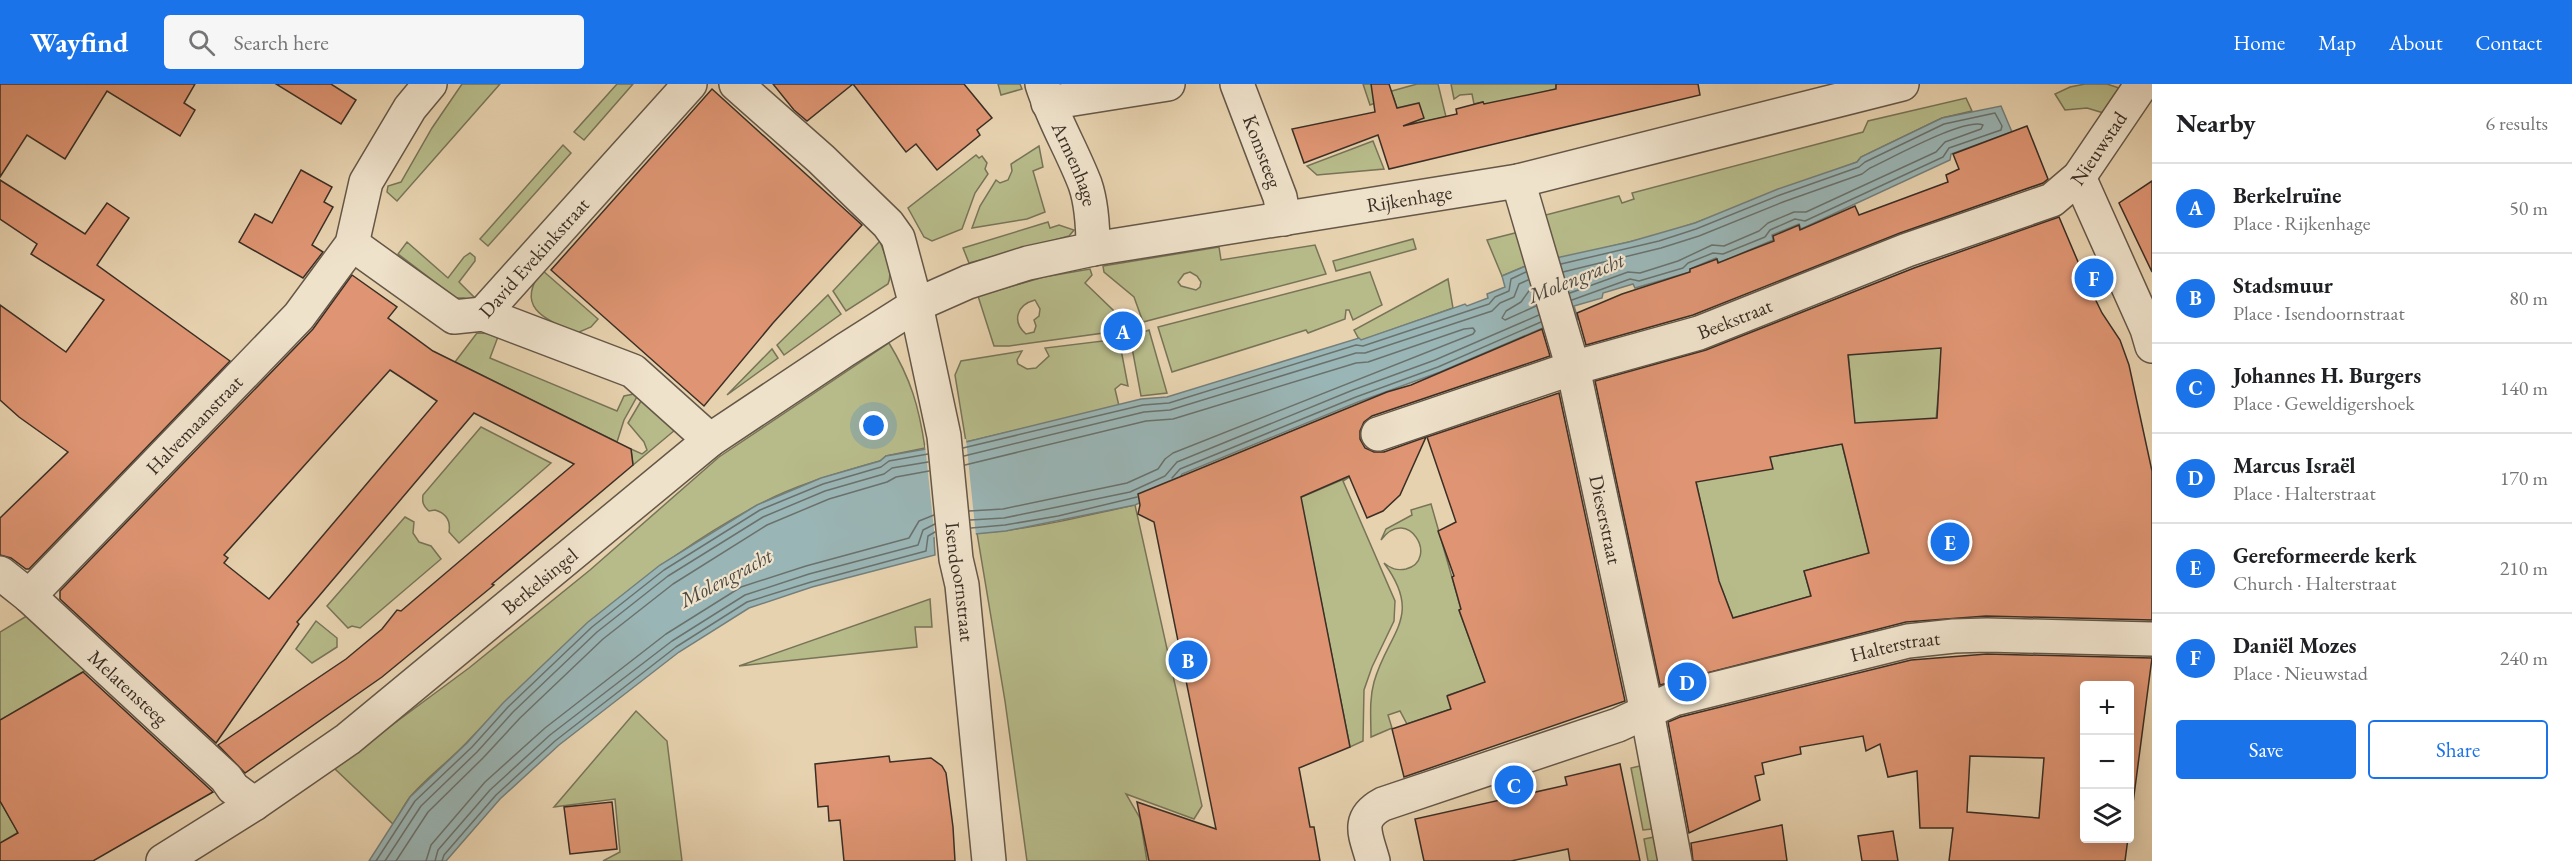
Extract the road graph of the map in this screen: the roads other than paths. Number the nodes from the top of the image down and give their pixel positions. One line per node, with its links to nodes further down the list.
1 (430, 84): 12 (street, Halvemaanstraat)
2 (690, 84): 15 (street, David Evekinkstraat)
3 (736, 84): 14 (street)
4 (1168, 84): 8 (street)
5 (1238, 84): 11 (street, Komsteeg)
6 (1902, 84): 10 (street, Rijkenhage)
7 (2142, 84): 9 (street, Nieuwstad)
8 (1045, 93): 13 (street, Armenhage)
9 (2079, 177): 16 (street, Nieuwstad); 17 (street, Beekstraat)
10 (1518, 181): 11 (street, Rijkenhage); 17 (street, Dieserstraat)
11 (1284, 219): 13 (street, Rijkenhage)
12 (352, 244): 15 (street); 21 (street, Halvemaanstraat)
13 (1093, 249): 14 (street, Rijkenhage)
14 (916, 305): 19 (street, Berkelsingel); 26 (street, Isendoornstraat)
15 (483, 314): 19 (street, David Evekinkstraat)
16 (2150, 334)
17 (1573, 368): 18 (street, Beekstraat); 23 (street, Dieserstraat)
18 (1378, 434)
19 (710, 440): 24 (street, Berkelsingel)
20 (0, 573): 21 (street, Melatensteeg)
21 (29, 596): 24 (street, Melatensteeg)
22 (2152, 639): 23 (street, Halterstraat)
23 (1647, 712): 27 (street, Halterstraat); 28 (street, Dieserstraat)
24 (254, 804): 25 (street, Berkelsingel)
25 (163, 861)
26 (989, 861)
27 (1373, 861)
28 (1675, 861)

